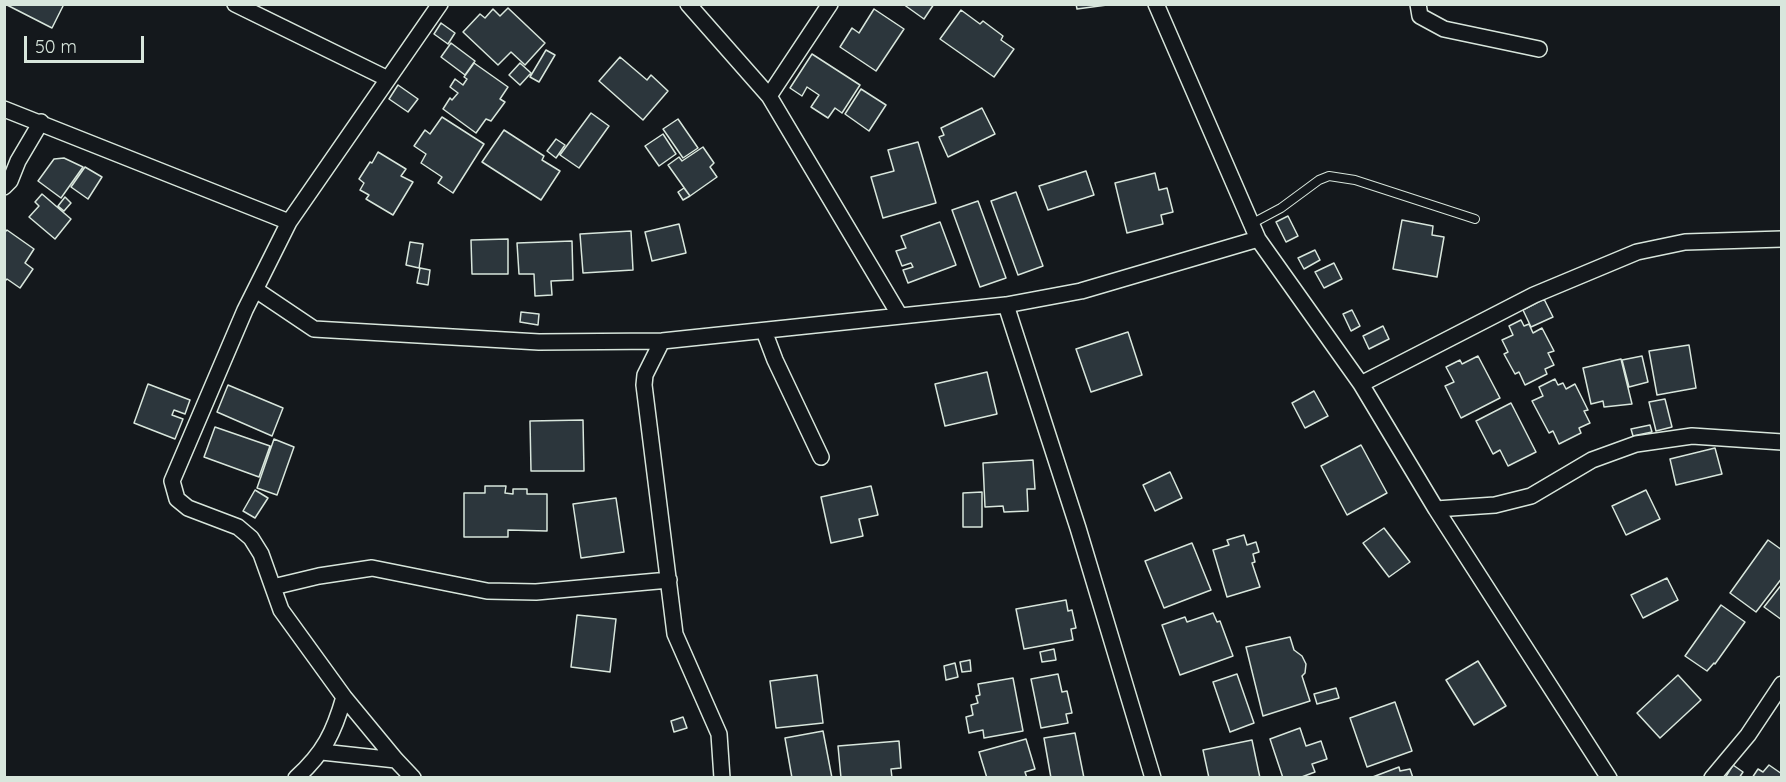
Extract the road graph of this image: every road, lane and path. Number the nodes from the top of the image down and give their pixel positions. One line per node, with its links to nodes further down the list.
1 (235, 4): 8 (street)
2 (440, 4): 8 (street)
3 (688, 4): 9 (street)
4 (830, 4): 9 (street)
5 (1156, 4): 15 (street)
6 (1418, 4): 7 (street)
7 (1539, 49)
8 (388, 79): 14 (street)
9 (769, 96): 20 (street)
10 (4, 109): 11 (street)
11 (41, 122): 12 (street); 14 (street)
12 (4, 188)
13 (1475, 219): 15 (lane)
14 (289, 222): 18 (street)
15 (1251, 224): 16 (street)
16 (1258, 239): 19 (street); 23 (street)
17 (1782, 239): 23 (street)
18 (256, 290): 22 (street); 28 (street)
19 (1006, 305): 20 (street); 36 (street)
20 (900, 316): 21 (street)
21 (765, 331): 22 (street); 25 (street)
22 (662, 341): 27 (street)
23 (1361, 384): 26 (street)
24 (1782, 442): 26 (street)
25 (821, 457)
26 (1436, 509): 37 (street)
27 (669, 580): 28 (street); 35 (street)
28 (273, 587): 30 (street)
29 (1782, 684): 38 (street)
30 (344, 697): 31 (street); 32 (street)
31 (322, 752): 32 (street); 33 (street)
32 (396, 760): 34 (street)
33 (296, 777)
34 (412, 777)
35 (722, 777)
36 (1153, 777)
37 (1609, 777)
38 (1712, 777)

